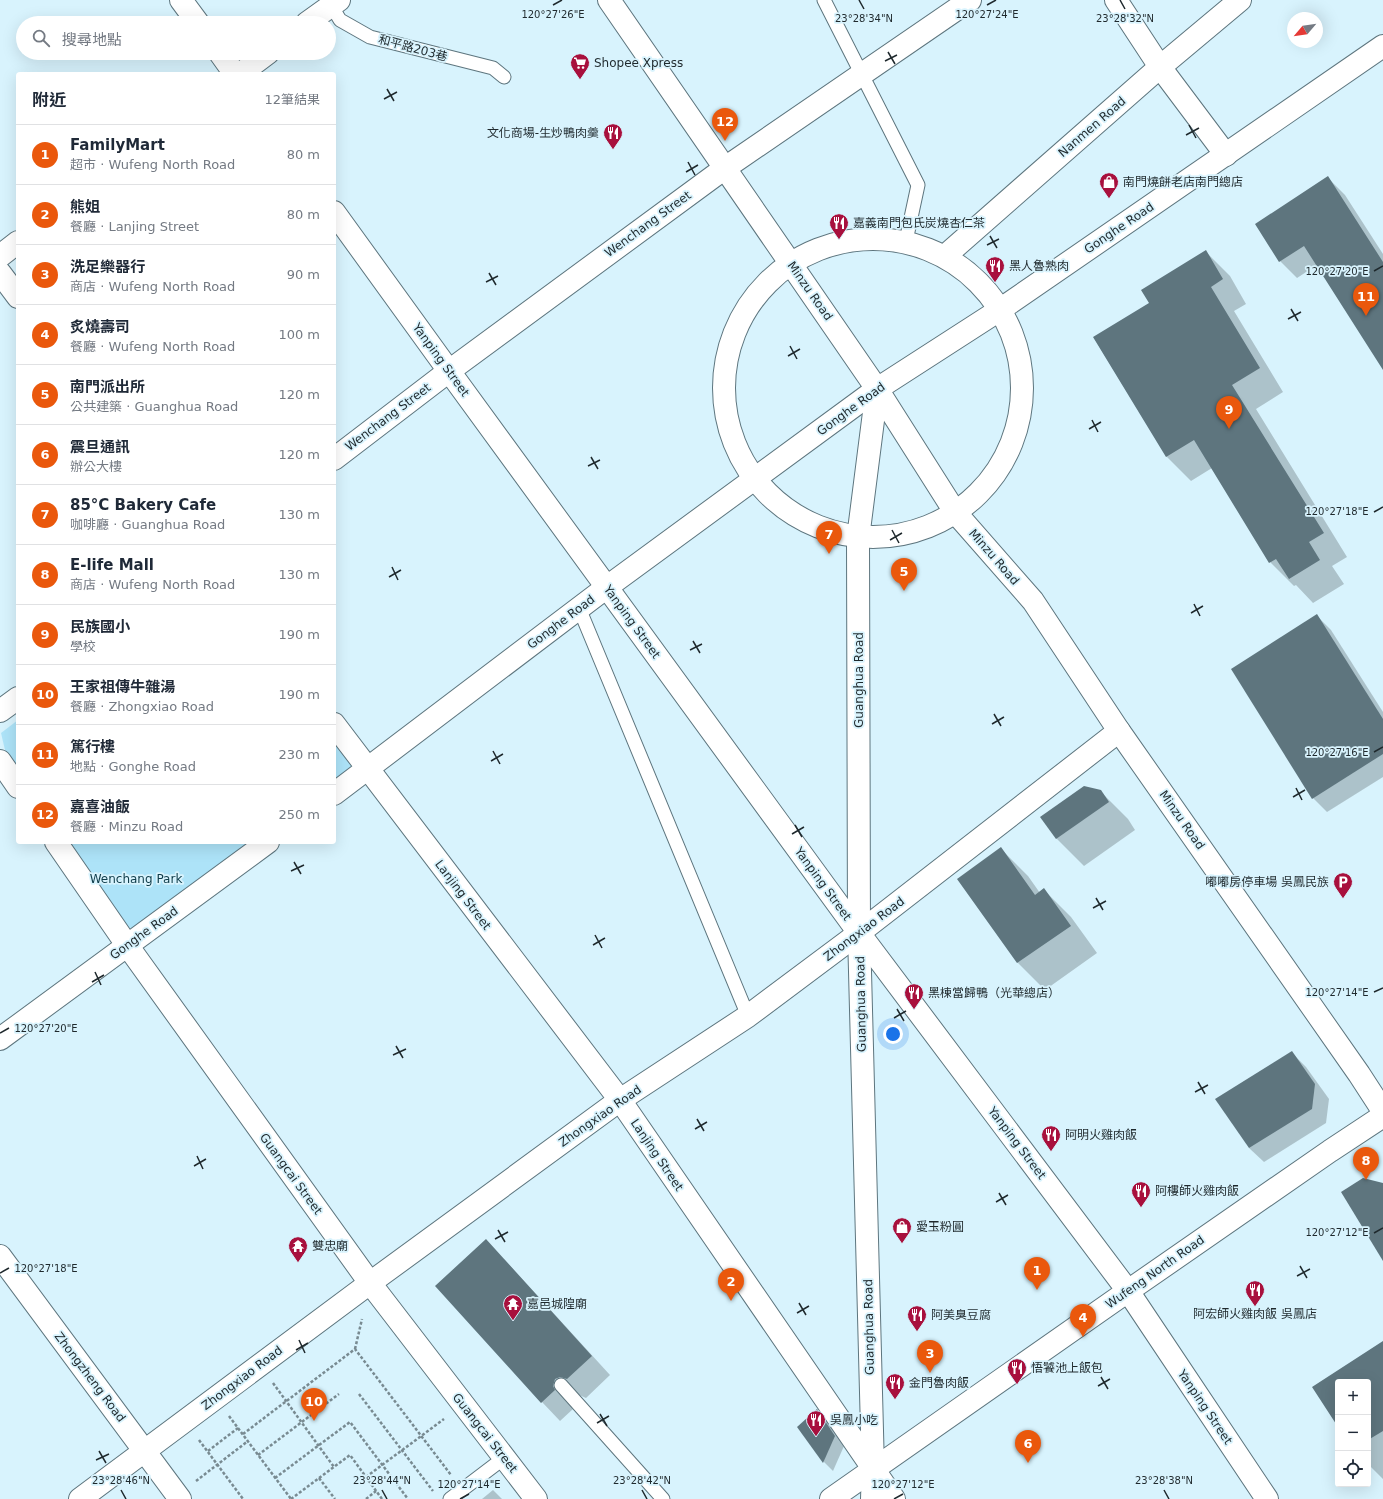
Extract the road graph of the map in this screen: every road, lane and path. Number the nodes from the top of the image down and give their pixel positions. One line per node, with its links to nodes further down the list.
1 (182, 0): 8 (street)
2 (609, 0): 19 (street, Minzu Road)
3 (824, 0): 16 (lane)
4 (970, 0): 16 (street, Wenchang Street)
5 (1116, 0): 13 (street)
6 (1240, 0): 13 (street, Nanmen Road)
7 (335, 3): 9 (street); 17 (lane, 和平路203巷)
8 (193, 16)
9 (317, 16)
10 (1383, 46): 18 (street, Gonghe Road)
11 (225, 60): 14 (street)
12 (259, 60): 15 (street)
13 (1160, 67): 18 (street); 24 (street, Nanmen Road)
14 (234, 72)
15 (243, 72)
16 (862, 75): 19 (street, Wenchang Street); 21 (lane)
17 (504, 77)
18 (1226, 155): 28 (street, Gonghe Road)
19 (725, 168): 25 (street, Minzu Road); 29 (street, Wenchang Street)
20 (336, 215): 29 (street, Yanping Street)
21 (906, 241): 24 (street); 25 (street)
22 (16, 244): 23 (street)
23 (0, 256)
24 (945, 256): 28 (street)
25 (791, 265): 30 (street, Minzu Road); 32 (street)
26 (0, 272): 27 (street)
27 (16, 294)
28 (1001, 309): 30 (street, Gonghe Road); 33 (street)
29 (449, 371): 31 (street, Wenchang Street); 35 (street, Yanping Street)
30 (877, 389): 32 (street, Gonghe Road); 33 (street, Minzu Road); 34 (street, Guanghua Road)
31 (336, 457)
32 (754, 480): 34 (street); 35 (street, Gonghe Road)
33 (955, 512): 34 (street); 40 (street, Minzu Road)
34 (858, 538): 47 (street, Guanghua Road)
35 (607, 587): 36 (street, Gonghe Road); 47 (street, Yanping Street)
36 (579, 608): 42 (street, Gonghe Road); 49 (lane)
37 (16, 699): 38 (street)
38 (0, 711)
39 (336, 727): 42 (street, Lanjing Street)
40 (1119, 731): 47 (street, Zhongxiao Road); 52 (street, Minzu Road)
41 (0, 761): 43 (street)
42 (367, 769): 44 (street, Gonghe Road); 51 (street, Lanjing Street)
43 (16, 784)
44 (336, 792)
45 (57, 844): 48 (street, Guangcai Street)
46 (265, 844): 48 (street, Gonghe Road)
47 (859, 933): 49 (street, Zhongxiao Road); 56 (street, Yanping Street); 79 (street, Guanghua Road)
48 (127, 945): 50 (street, Gonghe Road); 55 (street, Guangcai Street)
49 (748, 1016): 51 (street, Zhongxiao Road)
50 (0, 1039)
51 (620, 1100): 55 (street, Zhongxiao Road); 79 (street, Lanjing Street)
52 (1383, 1111)
53 (1383, 1116): 56 (street, Wufeng North Road)
54 (0, 1256): 71 (street, Zhongzheng Road)
55 (370, 1283): 57 (street, Zhongxiao Road); 63 (street, Guangcai Street)
56 (1128, 1291): 79 (street, Wufeng North Road); 100 (street, Yanping Street)
57 (260, 1365): 61 (street, Zhongxiao Road); 62 (path)
58 (561, 1385): 96 (lane)
59 (339, 1394): 65 (path)
60 (360, 1394): 73 (path)
61 (216, 1398): 64 (street, Zhongxiao Road); 66 (path)
62 (286, 1402): 65 (path); 67 (path); 68 (path)
63 (463, 1405): 68 (path); 75 (street, Guangcai Street)
64 (185, 1421): 71 (street, Zhongxiao Road); 72 (path)
65 (302, 1422): 70 (path); 74 (path)
66 (238, 1428): 67 (path); 72 (path)
67 (243, 1434): 69 (path)
68 (421, 1436): 73 (path); 83 (path)
69 (248, 1441): 74 (path); 76 (path)
70 (318, 1446): 77 (path); 78 (path); 81 (path)
71 (144, 1451): 86 (street, Zhongzheng Road); 87 (street, Zhongxiao Road)
72 (208, 1451): 76 (path)
73 (402, 1451): 77 (path); 85 (path)
74 (258, 1455): 81 (path)
75 (504, 1458): 83 (lane); 95 (street, Guangcai Street)
76 (217, 1464): 86 (path); 88 (path)
77 (383, 1465): 80 (path); 93 (path)
78 (334, 1467): 80 (path); 82 (path)
79 (873, 1469): 97 (street, Wufeng North Road); 98 (street, Guanghua Road); 99 (street, Lanjing Street)
80 (366, 1477): 84 (path)
81 (276, 1478): 89 (path)
82 (319, 1478): 89 (path); 90 (path)
83 (462, 1490): 94 (lane)
84 (376, 1491): 91 (path); 92 (path)
85 (434, 1492)
86 (178, 1497)
87 (80, 1499)
88 (243, 1499)
89 (291, 1499)
90 (335, 1499)
91 (366, 1499)
92 (382, 1499)
93 (408, 1499)
94 (450, 1499)
95 (536, 1499)
96 (663, 1499)
97 (831, 1499)
98 (872, 1499)
99 (894, 1499)
100 (1267, 1499)

